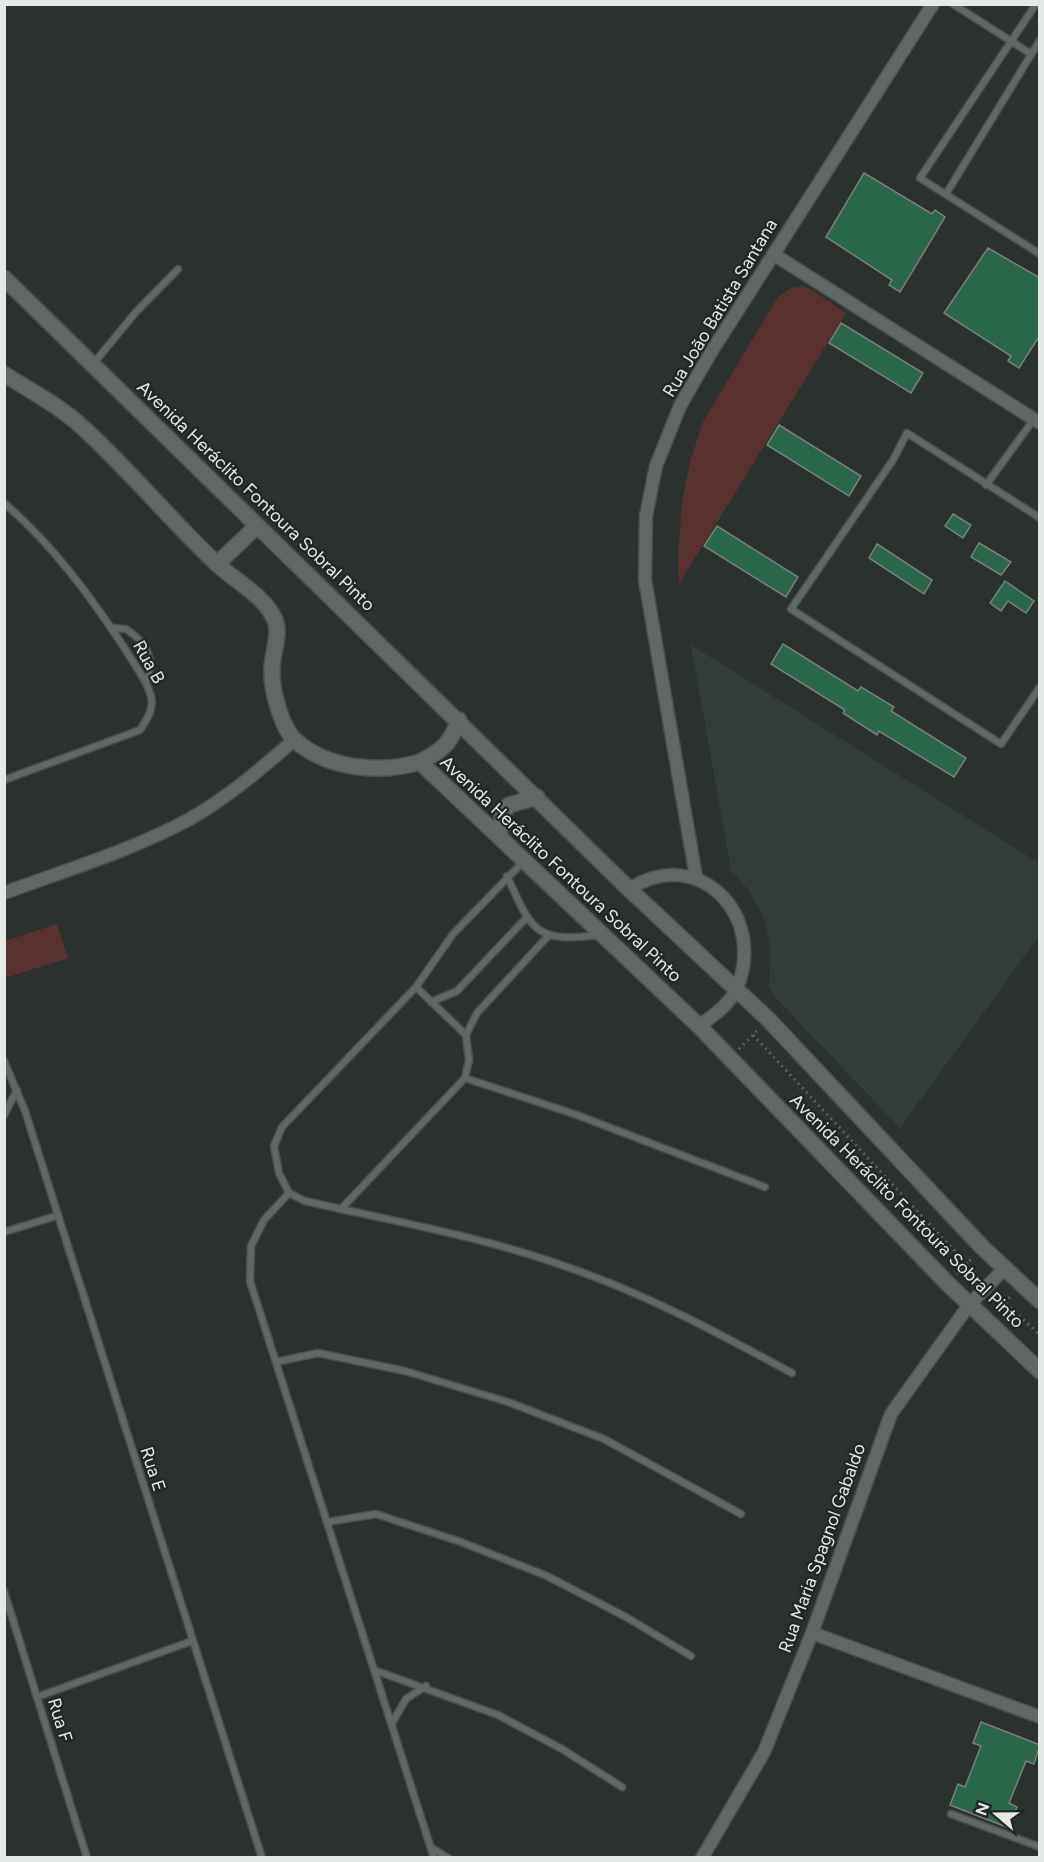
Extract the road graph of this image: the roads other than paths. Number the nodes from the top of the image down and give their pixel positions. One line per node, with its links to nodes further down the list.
1 (933, 4): 9 (street, Rua João Batista Santana)
2 (953, 4): 5 (lane)
3 (1036, 4): 5 (lane)
4 (1040, 40): 6 (lane)
5 (1011, 43): 6 (lane); 7 (lane)
6 (1031, 54): 7 (lane)
7 (946, 194): 8 (lane)
8 (1040, 254)
9 (773, 255): 14 (street); 31 (street, Rua João Batista Santana)
10 (178, 269): 12 (lane)
11 (4, 278): 12 (street, Avenida Heráclito Fontoura Sobral Pinto)
12 (93, 364): 18 (street, Avenida Heráclito Fontoura Sobral Pinto)
13 (4, 374): 19 (street)
14 (1037, 421): 15 (lane)
15 (986, 485): 17 (lane); 22 (lane)
16 (4, 503): 20 (lane, Rua B)
17 (1040, 518)
18 (257, 526): 19 (street); 23 (street, Avenida Heráclito Fontoura Sobral Pinto)
19 (217, 564): 24 (street)
20 (111, 628): 21 (lane, Rua B); 21 (lane)
21 (146, 682): 26 (lane, Rua B)
22 (1040, 687)
23 (459, 720): 25 (street); 27 (street, Avenida Heráclito Fontoura Sobral Pinto)
24 (294, 740): 25 (street, Avenida Heráclito Fontoura Sobral Pinto); 33 (street)
25 (420, 762): 28 (street, Avenida Heráclito Fontoura Sobral Pinto)
26 (4, 780)
27 (537, 797): 28 (street); 32 (street, Avenida Heráclito Fontoura Sobral Pinto)
28 (499, 836): 29 (street, Avenida Heráclito Fontoura Sobral Pinto)
29 (524, 861): 30 (lane); 36 (street, Avenida Heráclito Fontoura Sobral Pinto)
30 (507, 876): 34 (lane); 37 (lane)
31 (696, 877): 32 (street); 38 (street)
32 (629, 889): 38 (street, Avenida Heráclito Fontoura Sobral Pinto)
33 (4, 893)
34 (527, 918): 35 (lane); 39 (lane)
35 (549, 935): 36 (lane); 41 (lane)
36 (602, 935): 40 (street, Avenida Heráclito Fontoura Sobral Pinto)
37 (416, 987): 39 (lane); 47 (lane)
38 (736, 990): 40 (street); 51 (street, Avenida Heráclito Fontoura Sobral Pinto)
39 (431, 1002): 41 (lane)
40 (699, 1026): 53 (street, Avenida Heráclito Fontoura Sobral Pinto)
41 (466, 1035): 43 (lane)
42 (4, 1061): 44 (lane, Rua E)
43 (465, 1078): 46 (lane); 48 (lane)
44 (17, 1090): 45 (lane); 49 (lane, Rua E)
45 (4, 1115)
46 (765, 1187)
47 (289, 1193): 48 (lane); 54 (lane)
48 (341, 1209): 56 (lane)
49 (56, 1216): 50 (lane); 61 (lane, Rua E)
50 (4, 1232)
51 (1004, 1269): 52 (street, Avenida Heráclito Fontoura Sobral Pinto); 53 (street, Rua Maria Spagnol Gabaldo)
52 (1040, 1301)
53 (969, 1305): 55 (street, Avenida Heráclito Fontoura Sobral Pinto); 60 (street, Rua Maria Spagnol Gabaldo)
54 (276, 1362): 57 (lane); 58 (lane)
55 (1040, 1371)
56 (792, 1373)
57 (741, 1514)
58 (327, 1522): 62 (lane); 63 (lane)
59 (4, 1591): 65 (lane, Rua F)
60 (812, 1633): 66 (street); 76 (street, Rua Maria Spagnol Gabaldo)
61 (192, 1641): 65 (lane); 73 (lane, Rua E)
62 (691, 1656)
63 (374, 1670): 64 (lane); 67 (lane)
64 (426, 1686): 67 (lane); 68 (lane)
65 (37, 1696): 72 (lane, Rua F)
66 (1040, 1717)
67 (392, 1723): 71 (lane)
68 (621, 1787)
69 (951, 1814): 70 (lane)
70 (1040, 1847)
71 (431, 1848): 74 (lane); 75 (lane)
72 (87, 1857)
73 (262, 1857)
74 (434, 1857)
75 (448, 1857)
76 (702, 1857)

